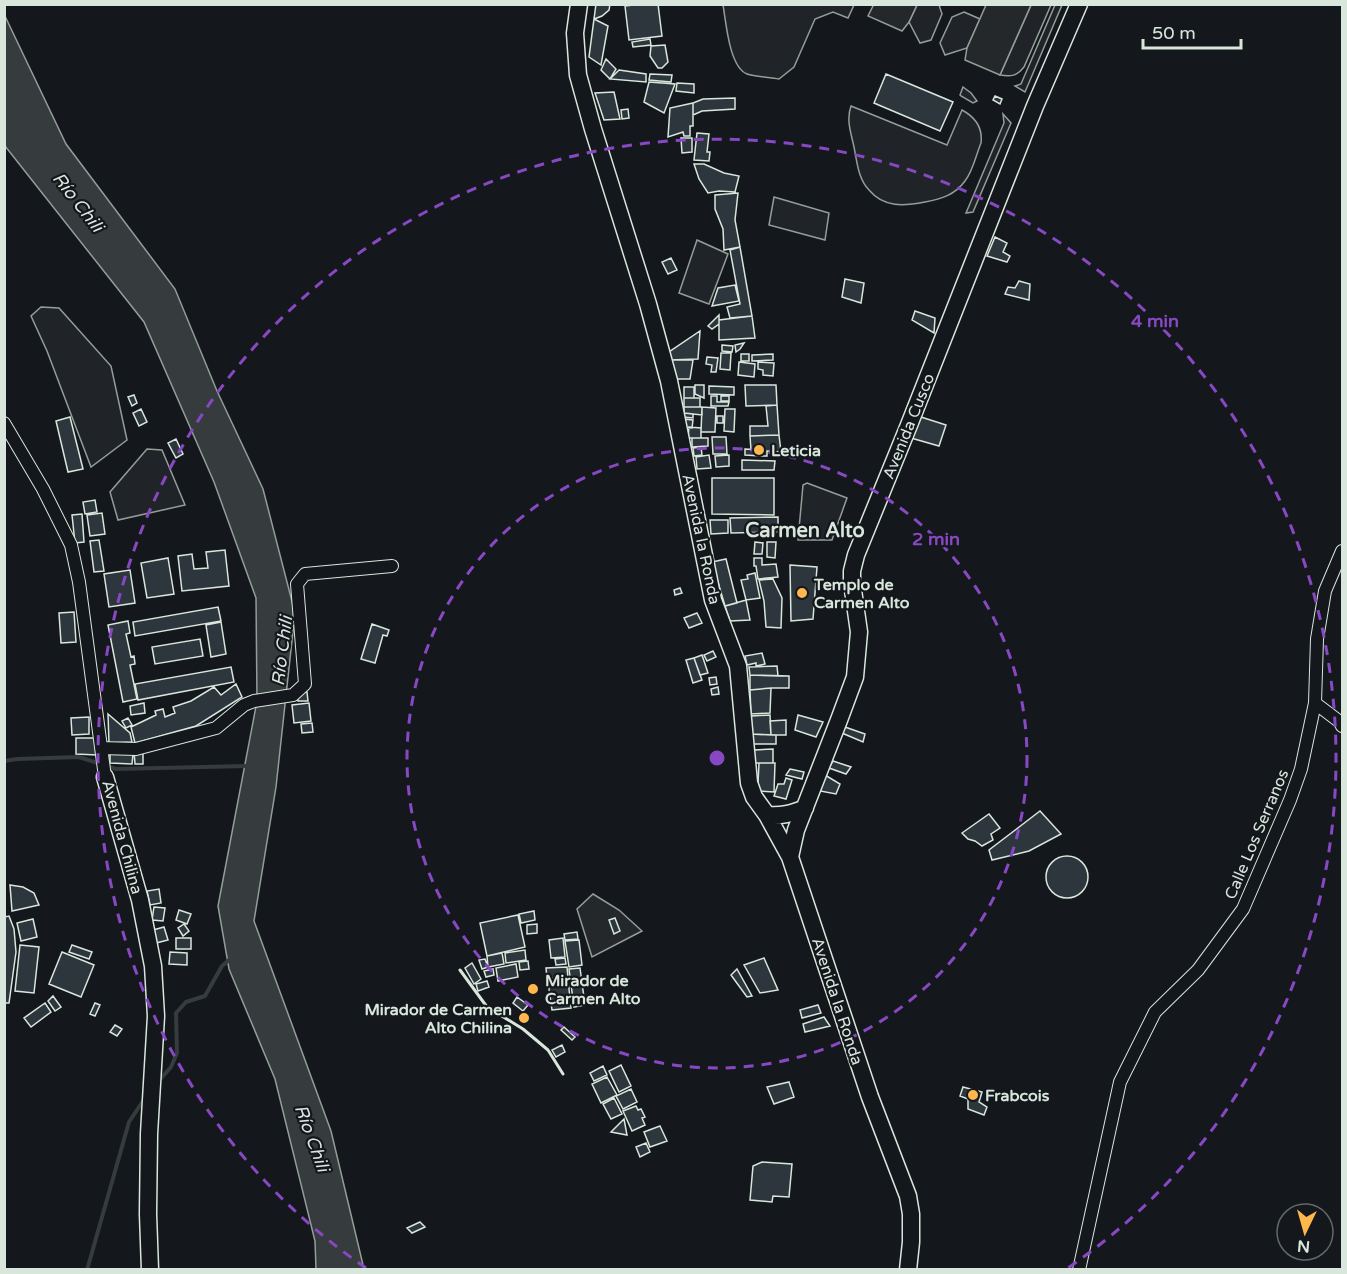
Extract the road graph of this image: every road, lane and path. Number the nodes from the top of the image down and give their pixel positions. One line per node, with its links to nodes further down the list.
1 (579, 4): 11 (street, Avenida la Ronda)
2 (1079, 4): 10 (street, Avenida Cusco)
3 (4, 423): 8 (street, Avenida Chilina)
4 (1342, 551): 6 (street, Calle Los Serranos)
5 (392, 566): 8 (street)
6 (1315, 703): 7 (street); 15 (street, Calle Los Serranos)
7 (1342, 726)
8 (102, 754): 9 (street, Avenida Chilina)
9 (105, 777): 13 (street, Avenida Chilina)
10 (805, 808): 11 (street); 12 (street, Avenida Cusco)
11 (767, 815): 12 (street, Avenida la Ronda)
12 (790, 857): 14 (street, Avenida la Ronda)
13 (150, 1269)
14 (908, 1269)
15 (1079, 1269)

